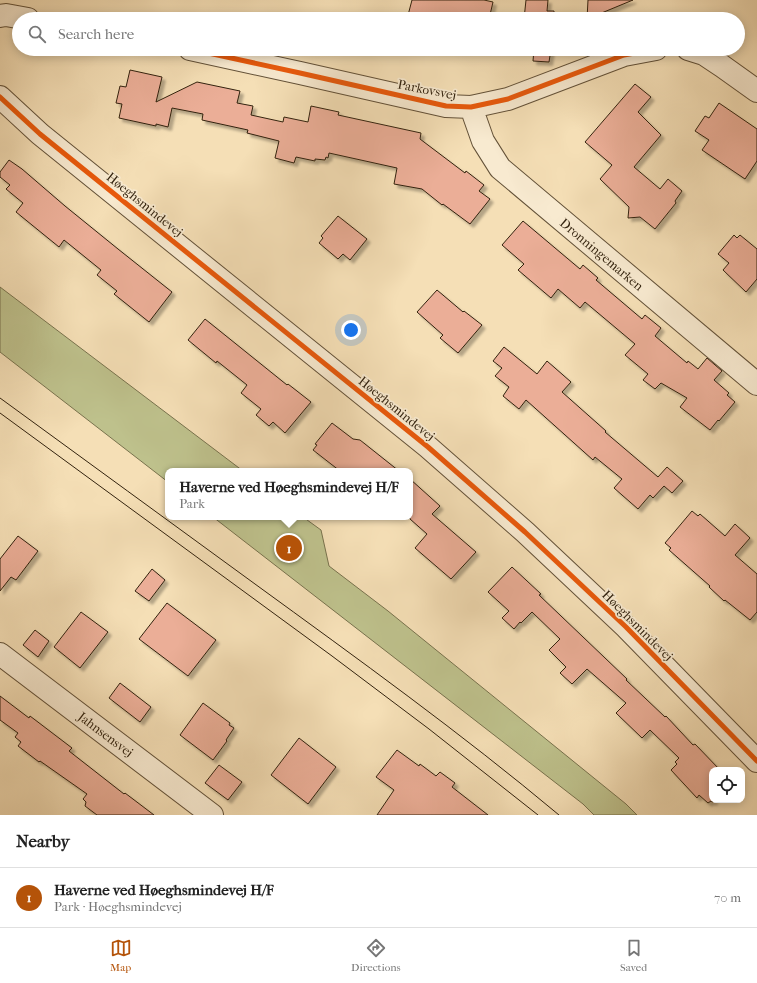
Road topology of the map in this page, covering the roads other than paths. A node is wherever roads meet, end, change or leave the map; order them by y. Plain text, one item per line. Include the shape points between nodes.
1 (0, 16) edge
2 (12, 16) edge
3 (222, 56) edge
4 (621, 56) edge
5 (707, 56) edge
6 (757, 91) edge
7 (0, 97) edge
8 (471, 107) junction
9 (757, 384) edge
10 (0, 654) edge
11 (757, 761) edge
12 (212, 815) edge

1 - 2 street
3 - 8 street, Parkovsvej via 446,106
4 - 8 street, Parkovsvej via 508,99
5 - 6 street
7 - 11 street, Høeghsmindevej via 40,134 428,447 525,532 626,627
8 - 9 street, Dronningemarken via 483,141 500,168
10 - 12 street, Jahnsensvej

